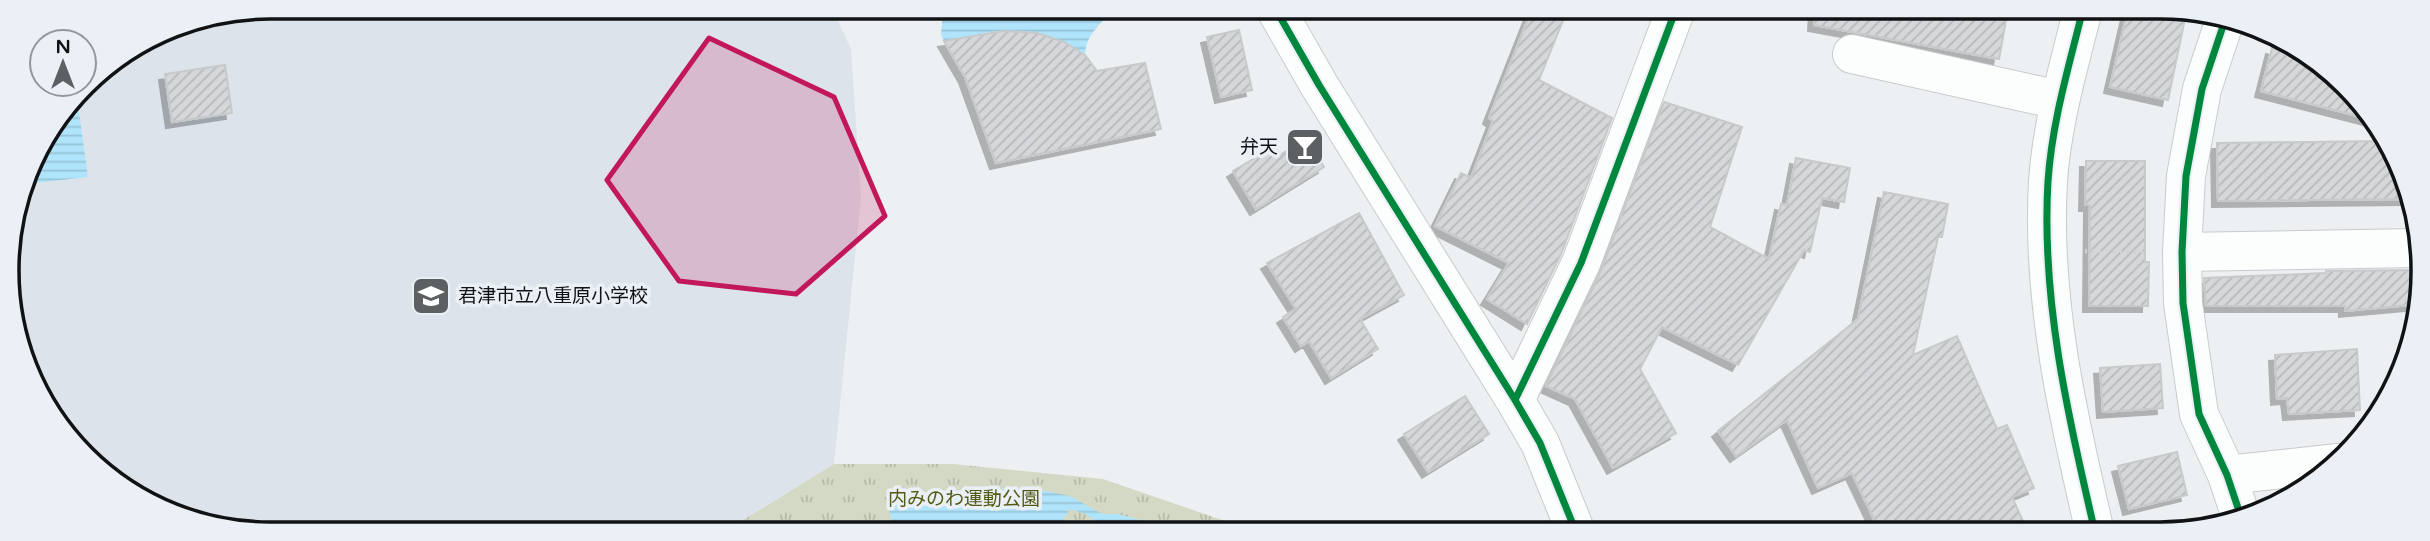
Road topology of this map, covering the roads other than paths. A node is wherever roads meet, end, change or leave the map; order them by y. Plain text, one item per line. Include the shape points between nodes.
1 (1281, 19) edge
2 (1672, 19) edge
3 (2080, 19) edge
4 (2225, 28) edge
5 (1852, 54) dead end
6 (2059, 100) junction
7 (2410, 248) edge
8 (2182, 252) junction
9 (1515, 400) junction
10 (2318, 465) edge
11 (2227, 475) junction
12 (2238, 509) edge
13 (1572, 522) edge
14 (2093, 522) edge

1 - 9 street
2 - 9 street via 1581,263
3 - 6 street
4 - 8 street via 2202,89 2186,176
5 - 6 street
6 - 14 street via 2048,180 2049,274 2068,418
7 - 8 street
8 - 11 street via 2183,303 2199,414
9 - 13 street via 1540,443
10 - 11 street
11 - 12 street

